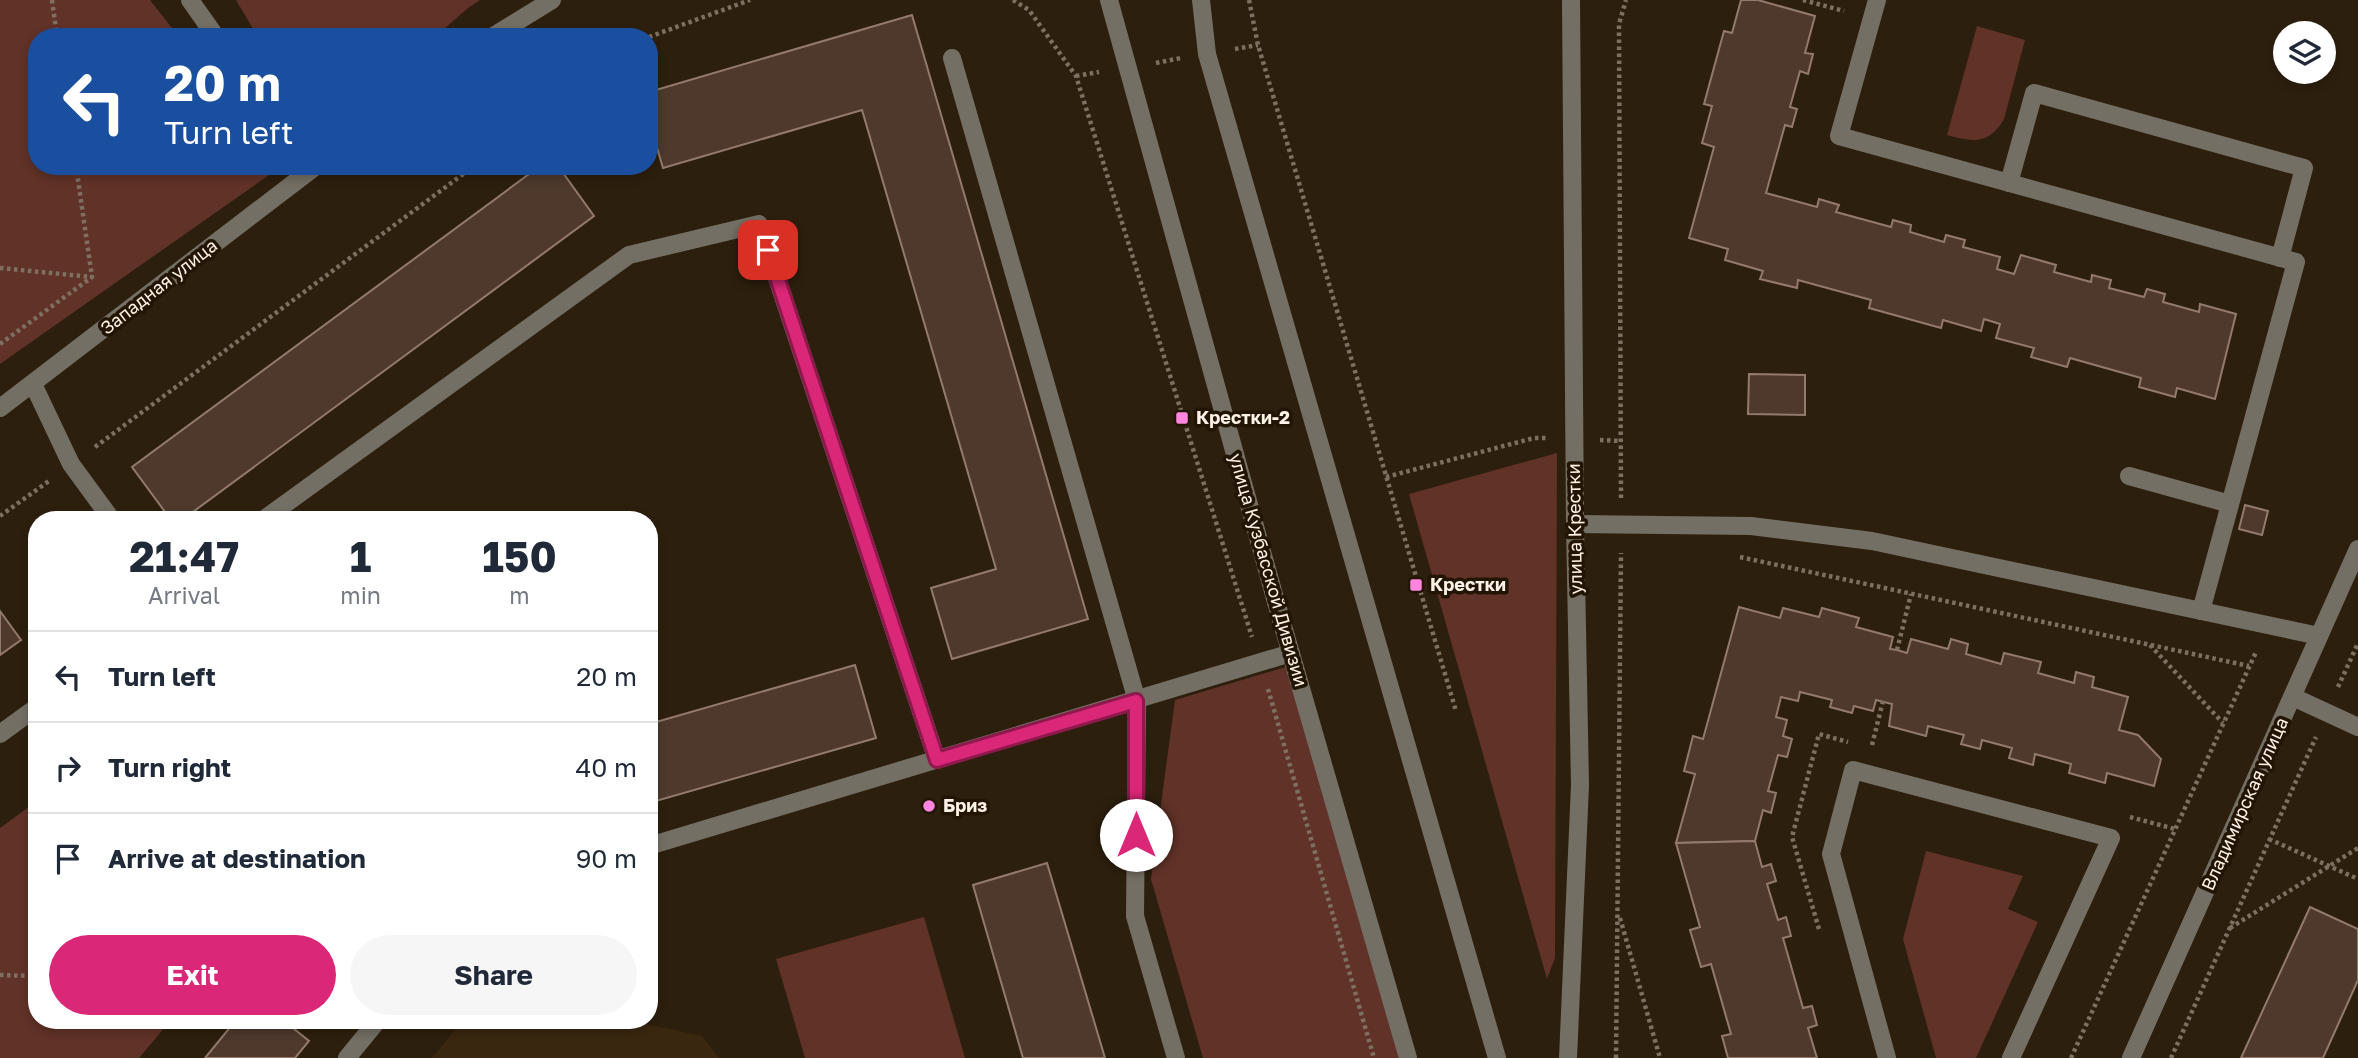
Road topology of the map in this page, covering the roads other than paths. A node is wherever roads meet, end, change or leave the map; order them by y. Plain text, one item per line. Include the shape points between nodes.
1 (190, 0) edge
2 (552, 0) edge
3 (1109, 0) edge
4 (1201, 0) edge
5 (1877, 0) edge
6 (1573, 6) edge
7 (210, 28) edge
8 (507, 28) edge
9 (952, 58) dead end
10 (302, 175) edge
11 (2009, 183) junction
12 (2280, 258) junction
13 (33, 384) junction
14 (0, 408) edge
15 (2129, 476) dead end
16 (2230, 504) junction
17 (105, 511) edge
18 (276, 511) edge
19 (1575, 524) junction
20 (2358, 550) edge
21 (2201, 611) junction
22 (2319, 636) junction
23 (1291, 653) junction
24 (2292, 697) junction
25 (1136, 701) junction
26 (28, 714) edge
27 (2358, 727) edge
28 (0, 734) edge
29 (937, 760) junction
30 (658, 843) edge
31 (371, 1029) edge
32 (348, 1058) edge
33 (1176, 1058) edge
34 (1408, 1058) edge
35 (1497, 1058) edge
36 (1568, 1058) edge
37 (1887, 1058) edge
38 (2011, 1058) edge
39 (2131, 1058) edge

1 - 7 street
2 - 8 street
3 - 23 street, улица Кузбасской Дивизии
4 - 35 street via 1206,54
5 - 11 street via 1839,136
6 - 19 street, улица Крестки
9 - 25 street
10 - 13 street, Западная улица
11 - 12 street
11 - 12 street via 2034,93 2304,167
12 - 16 street via 2296,262
13 - 14 street, Западная улица
13 - 17 street via 71,464
15 - 16 street
16 - 21 street
18 - 29 street via 629,255 759,225
19 - 21 street via 1751,526 1872,541
19 - 36 street, улица Крестки via 1580,785
20 - 22 street, Владимирская улица
21 - 22 street
22 - 24 street, Владимирская улица
23 - 25 street
23 - 34 street, улица Кузбасской Дивизии
24 - 27 street
24 - 39 street, Владимирская улица
25 - 29 street
25 - 33 street via 1135,916
26 - 28 street
29 - 30 street
31 - 32 street
37 - 38 street via 1831,854 1853,770 2111,838

